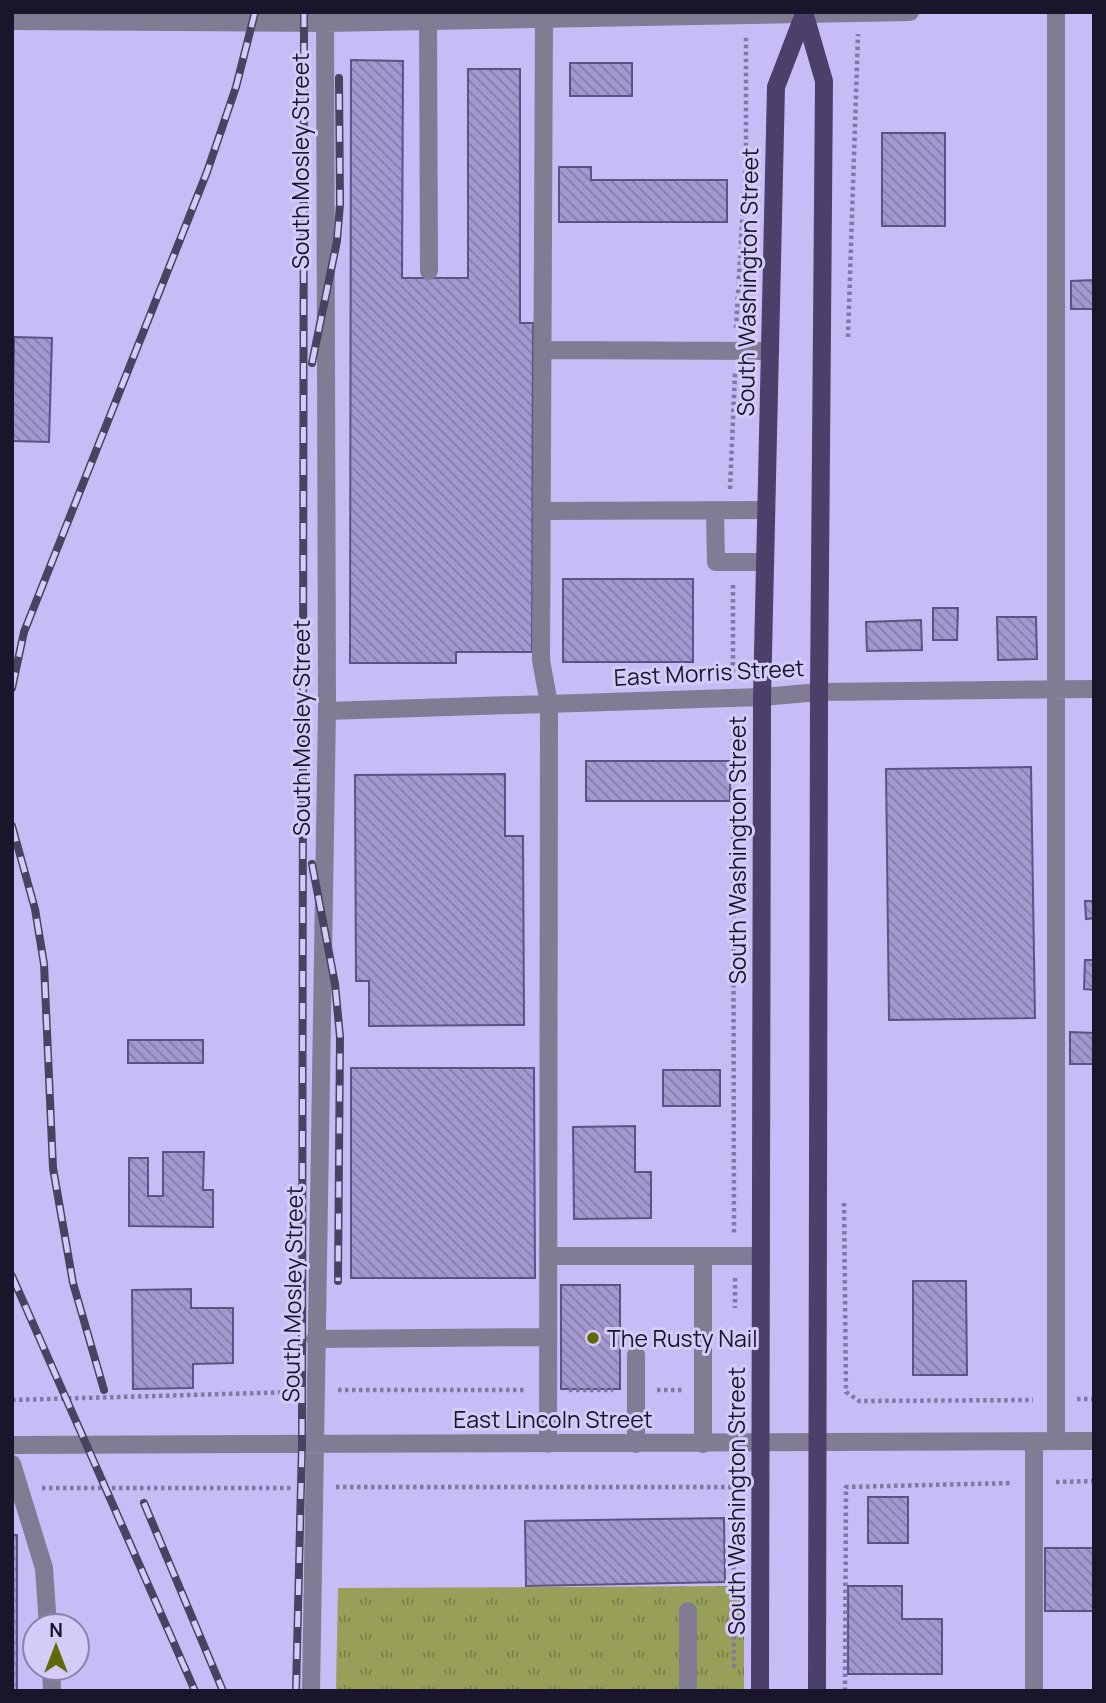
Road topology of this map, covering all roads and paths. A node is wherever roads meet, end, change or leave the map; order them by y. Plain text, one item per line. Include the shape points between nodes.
1 (910, 12) edge
2 (1056, 12) edge
3 (804, 13) edge
4 (746, 16) junction
5 (325, 18) edge
6 (544, 19) junction
7 (12, 21) edge
8 (428, 21) junction
9 (429, 271) dead end
10 (542, 350) junction
11 (736, 350) junction
12 (770, 351) junction
13 (766, 510) junction
14 (541, 511) junction
15 (722, 511) junction
16 (732, 562) junction
17 (765, 562) junction
18 (1057, 689) junction
19 (1094, 689) edge
20 (819, 692) junction
21 (762, 697) junction
22 (733, 698) junction
23 (549, 704) junction
24 (327, 711) junction
25 (548, 1256) junction
26 (704, 1256) junction
27 (734, 1256) junction
28 (761, 1256) junction
29 (735, 1310) dead end
30 (548, 1337) junction
31 (316, 1339) junction
32 (636, 1355) dead end
33 (548, 1390) junction
34 (636, 1390) junction
35 (704, 1390) junction
36 (315, 1391) junction
37 (846, 1392) dead end
38 (1056, 1399) junction
39 (1094, 1399) edge
40 (12, 1400) edge
41 (1034, 1441) junction
42 (1056, 1441) junction
43 (1094, 1441) edge
44 (817, 1443) junction
45 (314, 1444) junction
46 (548, 1444) junction
47 (636, 1444) junction
48 (704, 1444) junction
49 (760, 1444) junction
50 (12, 1445) edge
51 (12, 1464) edge
52 (1094, 1481) edge
53 (1034, 1482) junction
54 (20, 1488) junction
55 (313, 1488) junction
56 (688, 1611) dead end
57 (47, 1612) edge
58 (734, 1677) dead end
59 (310, 1691) edge
60 (688, 1691) edge
61 (761, 1691) edge
62 (817, 1691) edge
63 (845, 1691) edge
64 (1034, 1691) edge

1 - 3 street
2 - 18 street
3 - 4 street
3 - 12 main road, South Washington Street via 776,86
3 - 20 main road via 824,81
4 - 6 street
4 - 11 path via 746,155
5 - 7 street
5 - 8 street
5 - 24 street, South Mosley Street
6 - 8 street
6 - 10 street
8 - 9 street
10 - 11 street
10 - 14 street
11 - 12 street
11 - 15 path
12 - 13 main road, South Washington Street
13 - 15 street
13 - 17 main road, South Washington Street
14 - 15 street
14 - 23 street via 541,660
15 - 16 street via 716,562
16 - 17 street
16 - 22 path
17 - 21 main road, South Washington Street
18 - 19 street, East Morris Street
18 - 20 street, East Morris Street
18 - 38 street
20 - 21 street, East Morris Street
20 - 44 main road
21 - 22 street, East Morris Street
21 - 28 main road, South Washington Street
22 - 23 street, East Morris Street
22 - 27 path
23 - 24 street, East Morris Street
23 - 25 street
24 - 31 street, South Mosley Street
25 - 26 street
25 - 30 street
26 - 27 street
26 - 35 street
27 - 28 street
27 - 29 path
28 - 49 main road, South Washington Street
30 - 31 street
30 - 33 street
31 - 36 street, South Mosley Street
32 - 34 street
33 - 34 path
33 - 36 path
33 - 46 street
34 - 35 path
34 - 47 street
35 - 48 street
36 - 40 path
36 - 45 street, South Mosley Street
37 - 38 path via 859,1401
38 - 39 path
38 - 42 street
41 - 42 street, East Lincoln Street
41 - 44 street, East Lincoln Street
41 - 53 street
42 - 43 street, East Lincoln Street
44 - 49 street, East Lincoln Street
44 - 62 main road
45 - 46 street, East Lincoln Street
45 - 50 street, East Lincoln Street
45 - 55 street, South Mosley Street
46 - 47 street, East Lincoln Street
47 - 48 street, East Lincoln Street
48 - 49 street, East Lincoln Street
49 - 61 main road, South Washington Street
51 - 54 street
52 - 53 path
53 - 63 path via 846,1487
53 - 64 street
54 - 55 path
54 - 57 street via 44,1568
55 - 58 path via 733,1487
55 - 59 street, South Mosley Street
56 - 60 street

